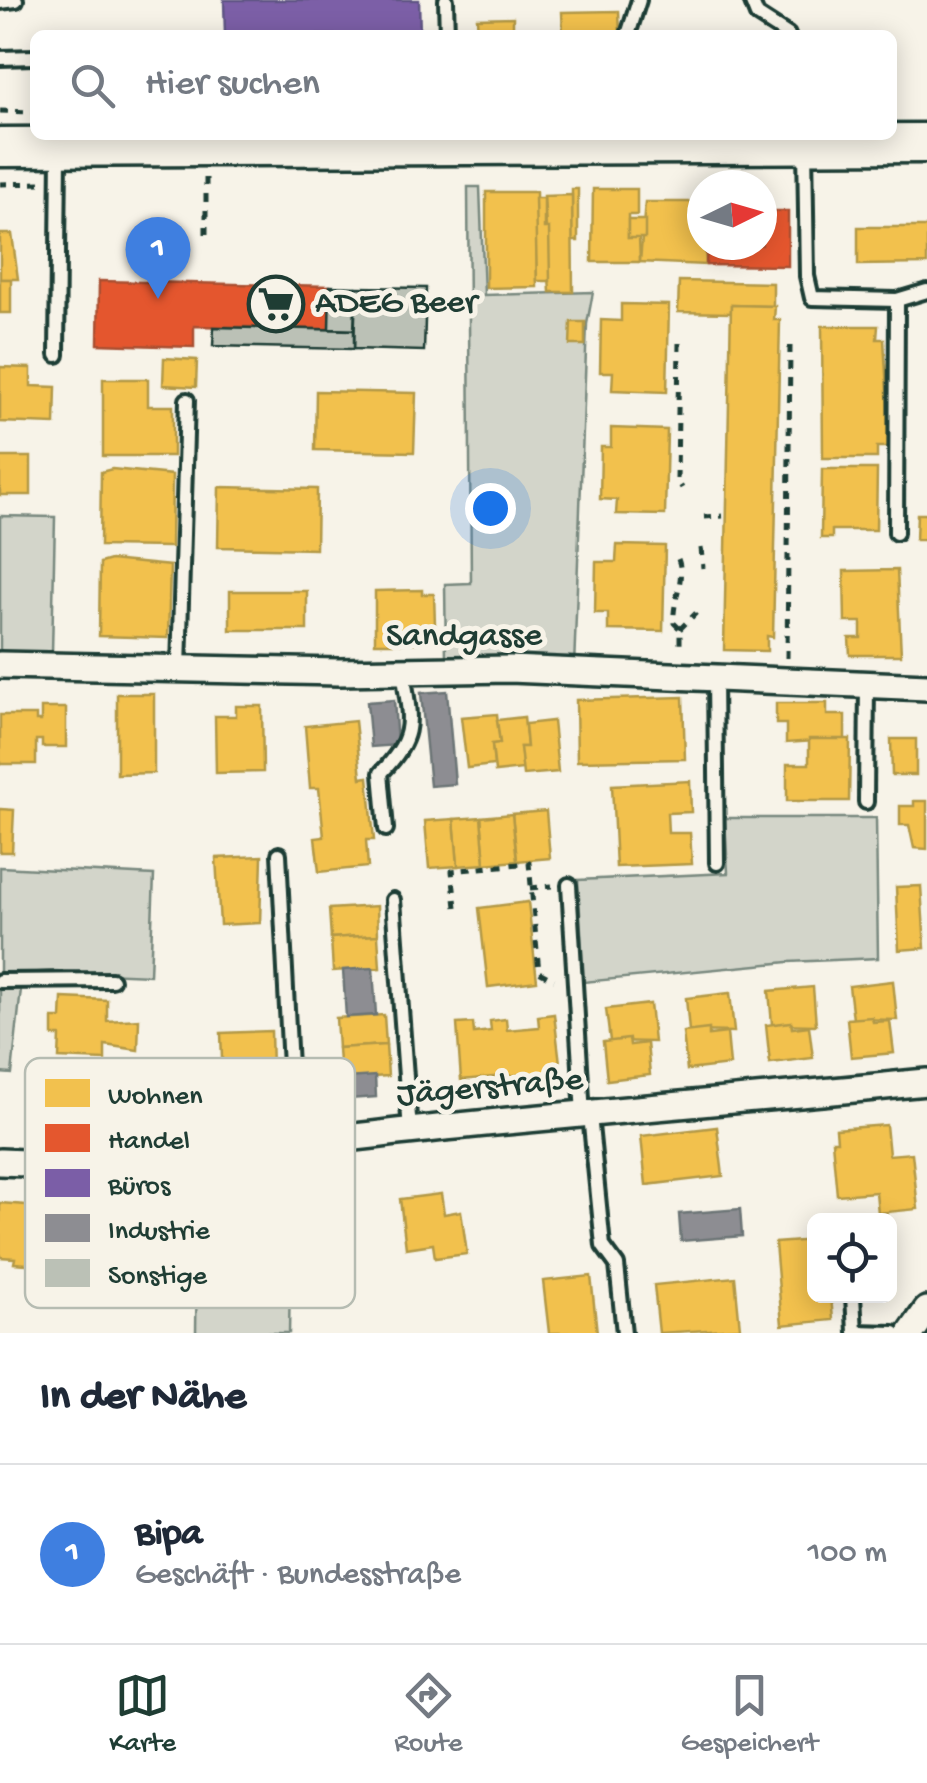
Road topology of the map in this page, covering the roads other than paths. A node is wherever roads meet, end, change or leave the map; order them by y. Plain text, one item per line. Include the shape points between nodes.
1 (16, 0) edge
2 (446, 0) edge
3 (638, 0) edge
4 (751, 0) edge
5 (0, 2) edge
6 (447, 30) edge
7 (629, 30) edge
8 (780, 30) edge
9 (30, 57) edge
10 (0, 58) edge
11 (611, 140) edge
12 (805, 140) edge
13 (836, 140) edge
14 (450, 142) edge
15 (927, 143) edge
16 (0, 147) edge
17 (58, 147) junction
18 (927, 292) edge
19 (897, 300) junction
20 (57, 355) dead end
21 (186, 400) dead end
22 (896, 533) dead end
23 (0, 666) edge
24 (180, 668) junction
25 (403, 671) junction
26 (715, 678) junction
27 (867, 681) junction
28 (927, 686) edge
29 (866, 802) dead end
30 (386, 829) dead end
31 (279, 854) dead end
32 (717, 863) dead end
33 (569, 885) dead end
34 (393, 900) dead end
35 (112, 980) dead end
36 (0, 981) edge
37 (290, 1058) edge
38 (927, 1082) edge
39 (586, 1115) junction
40 (410, 1131) junction
41 (355, 1137) edge
42 (0, 1162) edge
43 (25, 1163) edge
44 (853, 1303) edge
45 (927, 1310) edge
46 (624, 1333) edge
47 (894, 1333) edge
48 (911, 1333) edge

1 - 5 lane
2 - 6 lane
3 - 7 lane
4 - 8 lane via 758,15
9 - 10 lane
11 - 14 main road
12 - 19 lane via 812,298
13 - 15 main road
14 - 17 main road
16 - 17 main road
17 - 20 lane
18 - 19 lane
19 - 22 lane
21 - 24 lane
23 - 24 street, Sandgasse
24 - 25 street, Sandgasse
25 - 26 street, Sandgasse
25 - 30 lane via 411,726 404,749 381,773
26 - 27 street, Sandgasse
26 - 32 lane
27 - 28 street, Sandgasse
27 - 29 lane
31 - 37 lane
33 - 39 lane
34 - 40 lane
35 - 36 lane
38 - 39 street, Jägerstraße
39 - 40 street, Jägerstraße
39 - 46 lane via 603,1246 617,1266
40 - 41 street, Jägerstraße
42 - 43 street, Jägerstraße
44 - 47 lane via 855,1332
45 - 48 street

